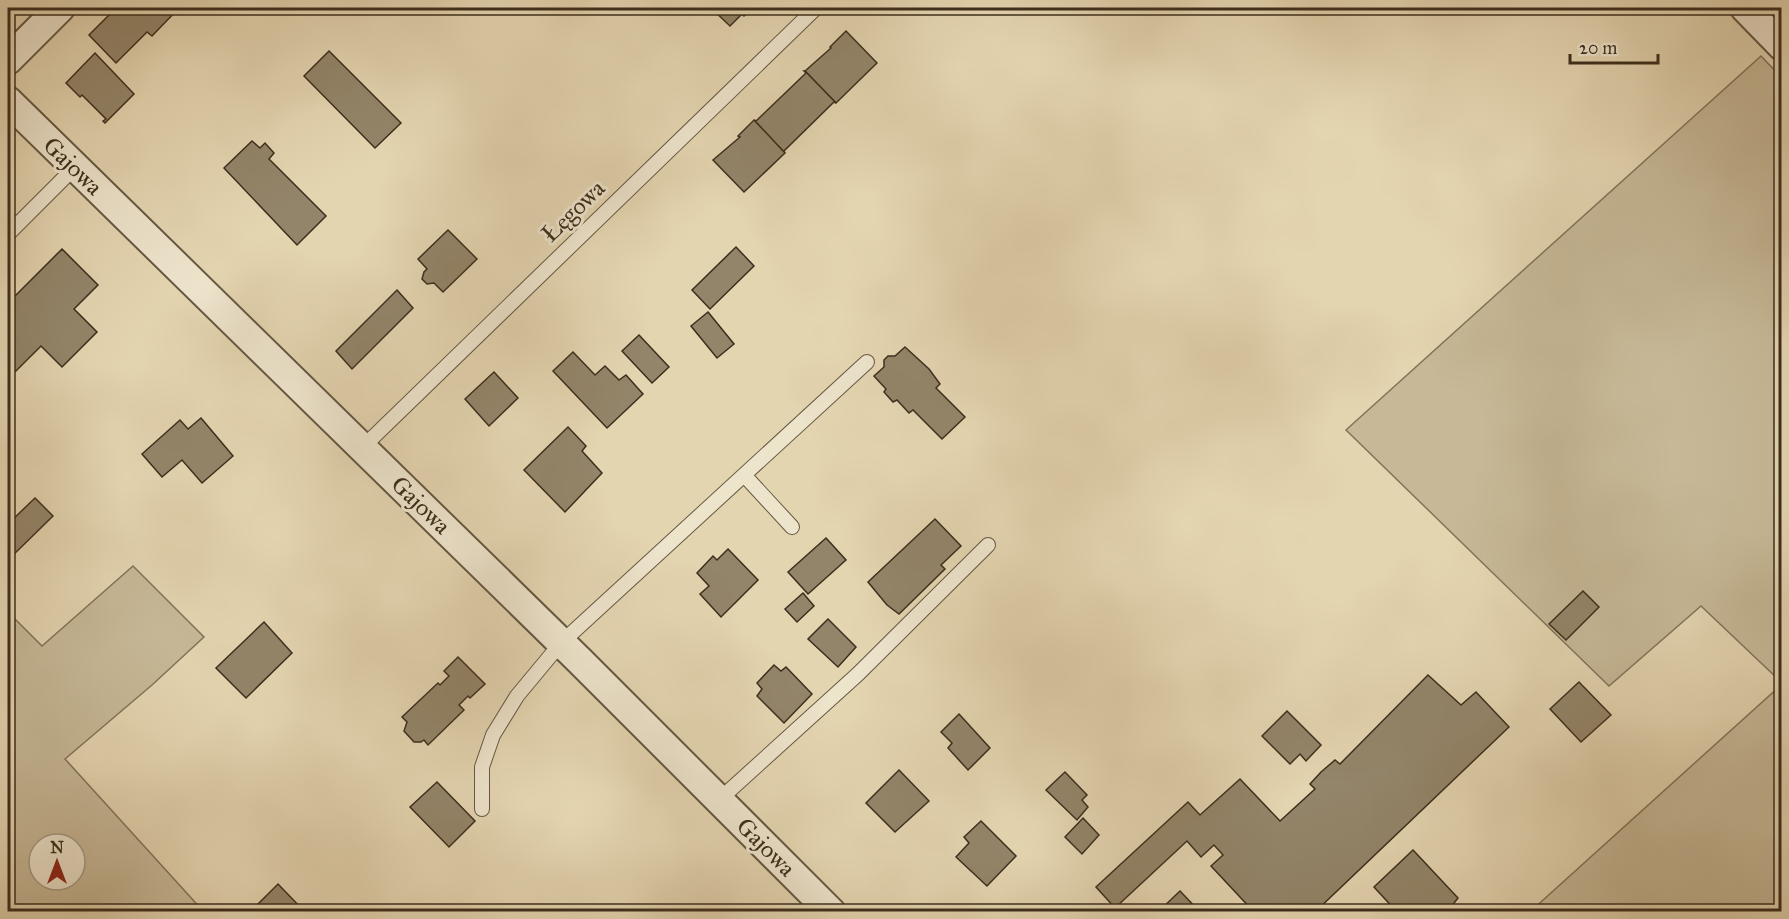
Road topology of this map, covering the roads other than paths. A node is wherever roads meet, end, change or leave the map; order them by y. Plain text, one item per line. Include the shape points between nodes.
1 (60, 8) edge
2 (816, 8) edge
3 (1745, 8) edge
4 (1782, 46) edge
5 (8, 60) edge
6 (8, 101) edge
7 (75, 168) junction
8 (8, 234) edge
9 (867, 362) dead end
10 (362, 448) junction
11 (745, 476) junction
12 (792, 527) dead end
13 (988, 545) dead end
14 (561, 643) junction
15 (719, 800) junction
16 (482, 809) dead end
17 (831, 912) edge

1 - 5 street
2 - 10 lane, Łęgowa
3 - 4 street
6 - 7 street, Gajowa
7 - 8 lane
7 - 10 street, Gajowa
9 - 11 lane
10 - 14 street, Gajowa
11 - 12 lane
11 - 14 lane
13 - 15 lane via 858,674
14 - 15 street, Gajowa
14 - 16 lane via 517,696 493,735 482,767
15 - 17 street, Gajowa

